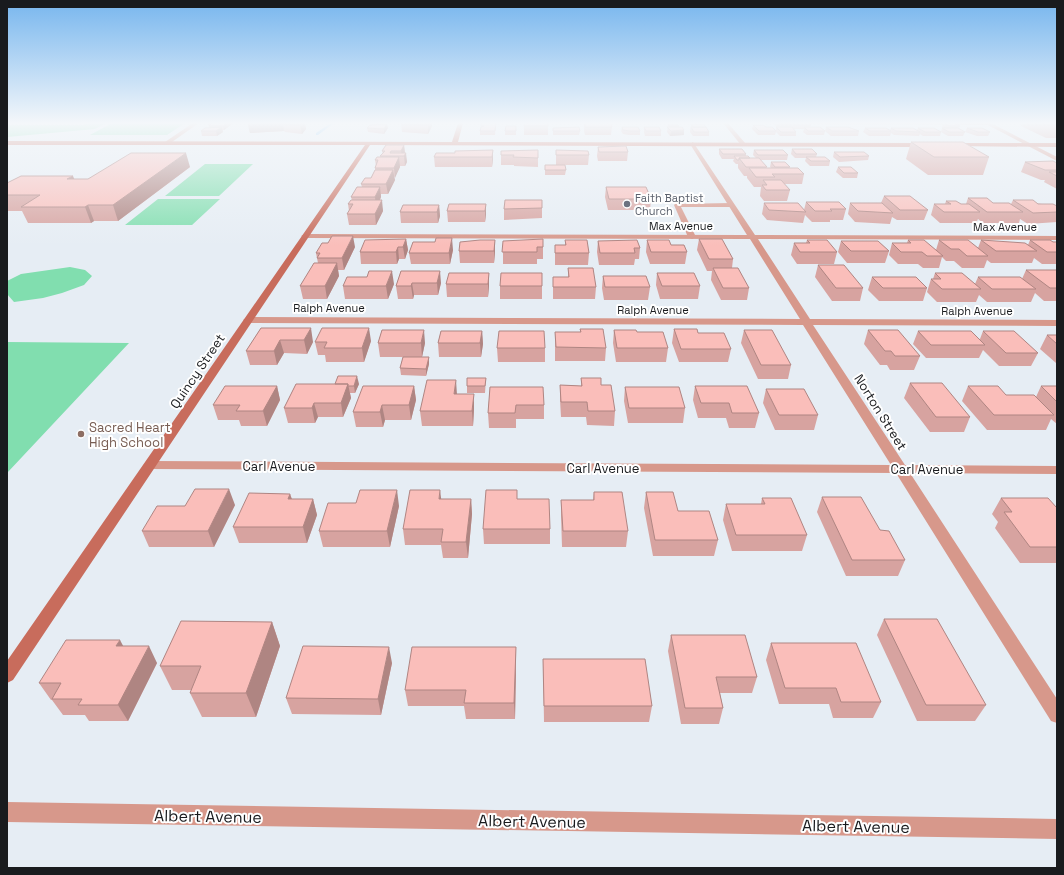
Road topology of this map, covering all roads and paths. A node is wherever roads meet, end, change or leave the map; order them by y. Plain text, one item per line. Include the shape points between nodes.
1 (355, 164) edge
2 (705, 164) edge
3 (731, 205) junction
4 (305, 236) junction
5 (692, 237) junction
6 (751, 237) junction
7 (1057, 238) edge
8 (248, 320) junction
9 (808, 322) junction
10 (1057, 323) edge
11 (150, 465) junction
12 (900, 469) junction
13 (1057, 470) edge
14 (7, 675) edge
15 (1057, 715) edge
16 (7, 812) edge
17 (1057, 830) edge

1 - 4 main road, Quincy Street
2 - 3 street, Norton Street
3 - 5 street via 677,205
3 - 6 street, Norton Street
4 - 5 street, Max Avenue
4 - 8 main road, Quincy Street
5 - 6 street, Max Avenue
6 - 7 street, Max Avenue
6 - 9 street, Norton Street
8 - 9 street, Ralph Avenue
8 - 11 main road, Quincy Street
9 - 10 street, Ralph Avenue
9 - 12 street, Norton Street
11 - 12 street, Carl Avenue
11 - 14 main road, Quincy Street
12 - 13 street, Carl Avenue
12 - 15 street, Norton Street
16 - 17 street, Albert Avenue

